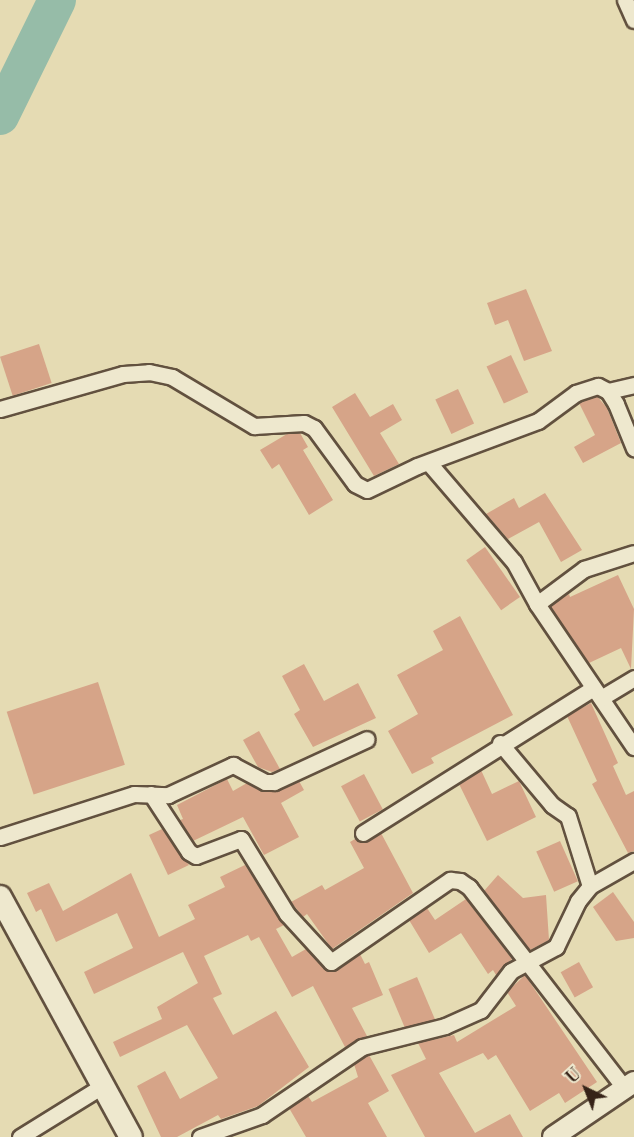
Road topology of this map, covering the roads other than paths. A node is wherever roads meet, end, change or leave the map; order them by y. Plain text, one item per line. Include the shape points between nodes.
1 (625, 0) edge
2 (634, 20) edge
3 (634, 385) edge
4 (608, 391) junction
5 (0, 409) edge
6 (634, 448) edge
7 (429, 463) junction
8 (634, 553) edge
9 (537, 604) junction
10 (634, 678) edge
11 (597, 693) junction
12 (367, 739) dead end
13 (500, 743) junction
14 (634, 747) edge
15 (151, 794) junction
16 (363, 833) dead end
17 (0, 837) edge
18 (634, 861) edge
19 (590, 886) junction
20 (0, 897) edge
21 (526, 964) junction
22 (104, 1085) junction
23 (629, 1085) edge
24 (20, 1137) edge
25 (130, 1137) edge
26 (200, 1137) edge
27 (553, 1137) edge

1 - 2 street
3 - 4 street
4 - 6 street
4 - 7 street via 588,387 538,421
5 - 7 street via 95,381 149,372 172,377 254,426 304,423 325,441 355,484 368,490
7 - 9 street via 514,562
8 - 9 street via 584,569
9 - 11 street
10 - 11 street
11 - 13 street
11 - 14 street
12 - 15 street via 274,782 265,782 233,765 168,795
13 - 16 street
13 - 19 street via 552,805 568,816
15 - 17 street via 134,794
15 - 21 street via 189,852 196,856 241,839 287,914 331,962 450,880 469,887
18 - 19 street
19 - 21 street via 578,901 556,947
20 - 22 main road
21 - 23 street
21 - 26 street via 511,971 482,1010 451,1024 362,1047 262,1115
22 - 24 street
22 - 25 main road
23 - 27 street

